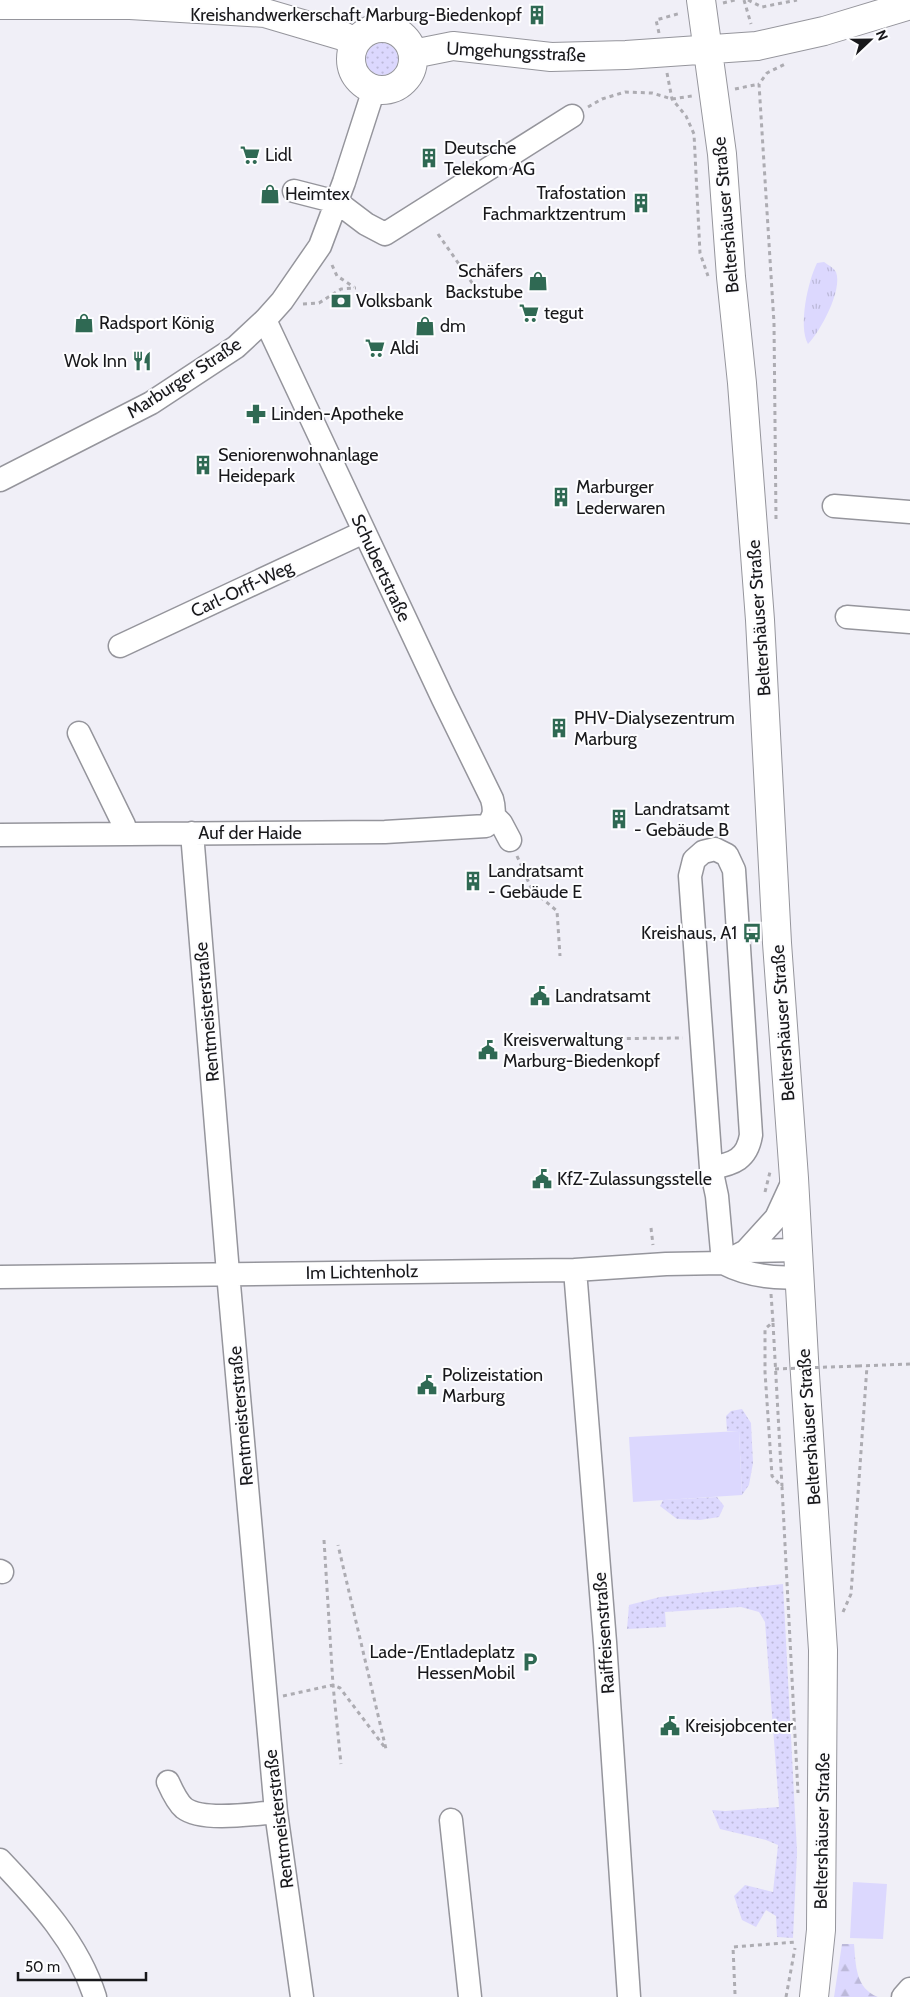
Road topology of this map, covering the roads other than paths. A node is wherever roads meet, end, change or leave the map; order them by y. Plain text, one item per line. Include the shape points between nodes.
1 (701, 0) edge
2 (0, 5) edge
3 (910, 5) edge
4 (355, 44) junction
5 (709, 50) junction
6 (413, 54) junction
7 (374, 89) junction
8 (572, 116) road end
9 (294, 191) dead end
10 (337, 202) junction
11 (265, 320) junction
12 (0, 480) edge
13 (834, 506) dead end
14 (910, 512) edge
15 (364, 532) junction
16 (847, 618) dead end
17 (910, 622) edge
18 (120, 646) dead end
19 (79, 733) dead end
20 (494, 816) junction
21 (192, 833) junction
22 (124, 834) junction
23 (0, 835) edge
24 (510, 840) road end
25 (711, 1168) junction
26 (783, 1173) junction
27 (798, 1250) junction
28 (746, 1251) junction
29 (723, 1263) junction
30 (575, 1270) junction
31 (228, 1273) junction
32 (800, 1277) junction
33 (0, 1278) edge
34 (168, 1782) dead end
35 (276, 1812) junction
36 (451, 1820) dead end
37 (0, 1860) edge
38 (910, 1989) edge
39 (95, 1997) edge
40 (302, 1997) edge
41 (470, 1997) edge
42 (629, 1997) edge
43 (814, 1997) edge
44 (903, 1997) edge

1 - 5 main road, Beltershäuser Straße
2 - 4 main road via 130,5 265,13 343,36
3 - 5 main road, Umgehungsstraße via 767,44
4 - 6 main road via 373,29 388,28 405,38
4 - 7 main road via 353,70 362,82
5 - 6 main road, Umgehungsstraße via 551,57 453,46
5 - 26 main road, Beltershäuser Straße via 722,154 760,620 777,933
6 - 7 main road via 412,69 400,84 386,90
7 - 10 street, Marburger Straße
8 - 10 street via 385,234
9 - 10 street
10 - 11 street, Marburger Straße via 320,246
11 - 12 street, Marburger Straße via 236,347 151,403
11 - 15 street, Schubertstraße
13 - 14 street
15 - 18 street, Carl-Orff-Weg
15 - 20 street, Schubertstraße via 492,799
16 - 17 street
19 - 22 street via 124,825
20 - 21 street, Auf der Haide via 486,826 385,832
20 - 24 street
21 - 22 street, Auf der Haide
21 - 31 street, Rentmeisterstraße
22 - 23 street, Auf der Haide
25 - 25 street via 744,1156 750,1135 734,870 727,855 715,849 703,852 694,860 690,876
25 - 29 street
26 - 27 main road, Beltershäuser Straße
26 - 28 street, Im Lichtenholz via 776,1218
27 - 28 street, Im Lichtenholz
27 - 32 main road, Beltershäuser Straße
28 - 29 street, Im Lichtenholz
29 - 30 street, Im Lichtenholz
29 - 32 street, Im Lichtenholz via 738,1271 770,1278
30 - 31 street, Im Lichtenholz
30 - 42 street, Raiffeisenstraße
31 - 33 street, Im Lichtenholz
31 - 35 street, Rentmeisterstraße
32 - 43 main road, Beltershäuser Straße via 823,1650 821,1930
34 - 35 street via 183,1808 193,1813 223,1816
35 - 40 street, Rentmeisterstraße
36 - 41 street
37 - 39 street via 72,1946
38 - 44 street

